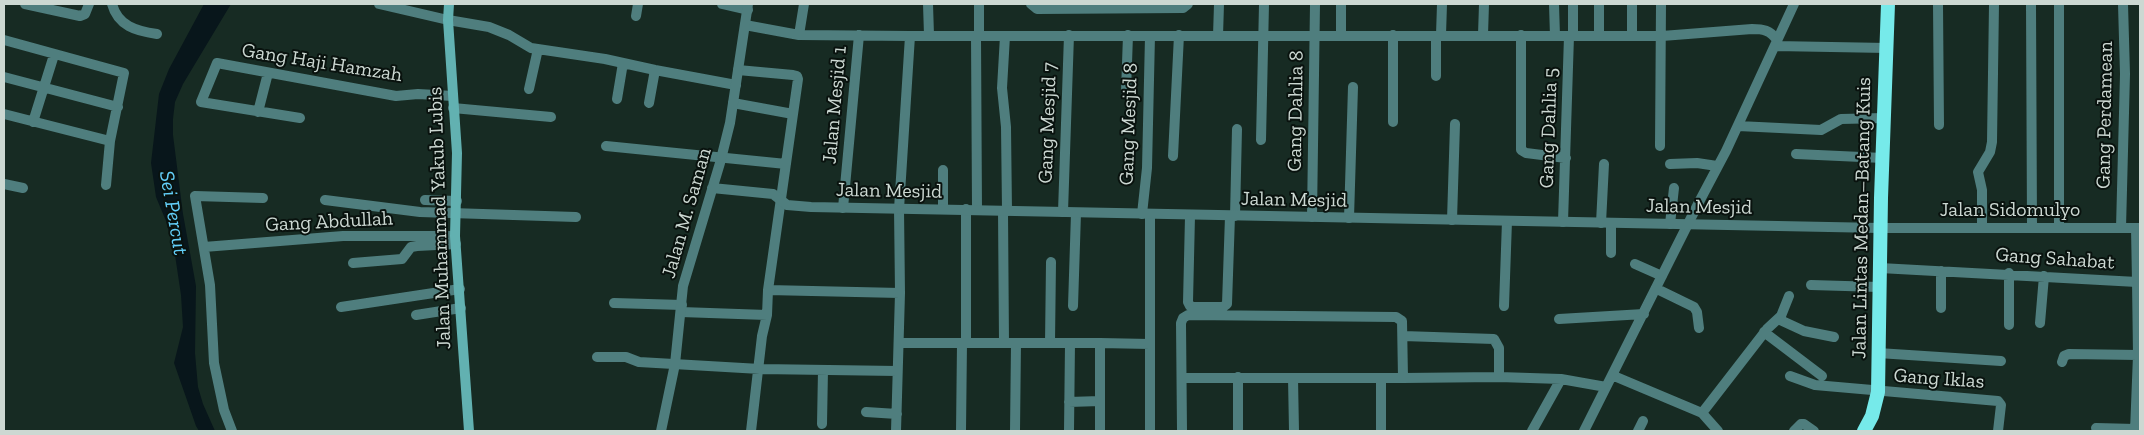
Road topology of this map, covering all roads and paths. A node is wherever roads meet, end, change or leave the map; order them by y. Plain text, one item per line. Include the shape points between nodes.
1 (25, 4) edge
2 (89, 4) edge
3 (112, 4) edge
4 (379, 4) edge
5 (449, 4) edge
6 (638, 4) edge
7 (722, 4) edge
8 (804, 4) edge
9 (928, 4) edge
10 (979, 4) edge
11 (1031, 4) edge
12 (1188, 4) edge
13 (1219, 4) edge
14 (1264, 4) edge
15 (1315, 4) edge
16 (1341, 4) edge
17 (1442, 4) edge
18 (1484, 4) edge
19 (1554, 4) edge
20 (1573, 4) edge
21 (1600, 4) edge
22 (1632, 4) edge
23 (1661, 4) edge
24 (1794, 4) edge
25 (1888, 4) edge
26 (1938, 4) edge
27 (1994, 4) edge
28 (2031, 4) edge
29 (2059, 4) edge
30 (2124, 4) edge
31 (748, 7) edge
32 (636, 16) dead end
33 (448, 20) junction
34 (745, 25) junction
35 (157, 34) dead end
36 (1341, 34) junction
37 (799, 35) junction
38 (1128, 35) junction
39 (1179, 35) junction
40 (859, 36) junction
41 (910, 36) junction
42 (928, 36) junction
43 (977, 36) junction
44 (1005, 36) junction
45 (1069, 36) junction
46 (1150, 36) junction
47 (1218, 36) junction
48 (1263, 36) junction
49 (1315, 36) junction
50 (1393, 36) junction
51 (1439, 36) junction
52 (1483, 36) junction
53 (1521, 36) junction
54 (1555, 36) junction
55 (1571, 36) junction
56 (1599, 36) junction
57 (1632, 36) junction
58 (1662, 36) junction
59 (4, 40) edge
60 (1776, 43) junction
61 (1887, 48) junction
62 (538, 49) junction
63 (54, 55) junction
64 (623, 63) junction
65 (655, 70) junction
66 (738, 70) junction
67 (268, 73) junction
68 (1436, 76) dead end
69 (4, 77) edge
70 (736, 85) junction
71 (1353, 87) dead end
72 (43, 88) junction
73 (529, 89) dead end
74 (1126, 92) dead end
75 (453, 96) junction
76 (617, 99) dead end
77 (649, 103) dead end
78 (733, 103) junction
79 (118, 107) junction
80 (453, 108) junction
81 (258, 112) junction
82 (4, 114) edge
83 (793, 114) junction
84 (551, 117) dead end
85 (300, 118) dead end
86 (1884, 118) junction
87 (33, 122) junction
88 (1393, 122) dead end
89 (1455, 124) dead end
90 (1939, 124) dead end
91 (1738, 126) junction
92 (1237, 129) dead end
93 (1261, 140) dead end
94 (110, 141) junction
95 (606, 146) dead end
96 (1660, 146) dead end
97 (1796, 154) dead end
98 (1173, 156) dead end
99 (722, 157) junction
100 (1566, 158) junction
101 (1882, 158) junction
102 (786, 164) junction
103 (1604, 164) dead end
104 (1670, 164) dead end
105 (1718, 166) junction
106 (943, 170) dead end
107 (4, 184) edge
108 (106, 185) dead end
109 (23, 188) dead end
110 (712, 188) junction
111 (1674, 188) dead end
112 (262, 198) dead end
113 (325, 200) dead end
114 (425, 200) dead end
115 (781, 200) junction
116 (457, 201) junction
117 (843, 208) junction
118 (900, 209) junction
119 (943, 209) junction
120 (966, 210) junction
121 (978, 210) junction
122 (1005, 211) junction
123 (1063, 212) junction
124 (456, 213) junction
125 (1076, 213) junction
126 (1146, 214) junction
127 (1190, 216) junction
128 (1233, 216) junction
129 (576, 217) dead end
130 (1312, 217) junction
131 (1349, 218) junction
132 (1452, 220) junction
133 (1507, 221) junction
134 (1563, 222) junction
135 (1606, 223) junction
136 (1670, 224) junction
137 (1688, 224) junction
138 (1982, 227) junction
139 (2032, 227) junction
140 (2059, 227) junction
141 (1880, 228) junction
142 (2121, 228) junction
143 (2138, 228) edge
144 (456, 240) junction
145 (204, 247) junction
146 (1611, 253) dead end
147 (1050, 262) dead end
148 (353, 263) dead end
149 (1635, 264) dead end
150 (1880, 268) junction
151 (1941, 270) junction
152 (2009, 274) junction
153 (1662, 276) junction
154 (2044, 276) junction
155 (2136, 282) junction
156 (1811, 285) dead end
157 (1879, 287) junction
158 (1656, 289) junction
159 (460, 290) junction
160 (768, 290) junction
161 (900, 293) junction
162 (1789, 296) dead end
163 (614, 302) dead end
164 (1073, 306) dead end
165 (1504, 306) dead end
166 (341, 307) dead end
167 (461, 308) junction
168 (681, 308) junction
169 (1941, 308) dead end
170 (1644, 314) junction
171 (416, 315) dead end
172 (767, 315) junction
173 (1778, 318) junction
174 (1559, 319) dead end
175 (2040, 323) dead end
176 (2009, 325) dead end
177 (1698, 328) dead end
178 (1764, 332) junction
179 (1403, 336) junction
180 (1834, 337) dead end
181 (899, 343) junction
182 (964, 343) junction
183 (1004, 343) junction
184 (1016, 343) junction
185 (1050, 343) junction
186 (1070, 343) junction
187 (1100, 343) junction
188 (1150, 344) junction
189 (1878, 353) junction
190 (2138, 355) junction
191 (597, 357) dead end
192 (2001, 361) dead end
193 (2062, 362) dead end
194 (675, 364) junction
195 (760, 368) junction
196 (823, 370) junction
197 (898, 372) junction
198 (1614, 376) junction
199 (1790, 376) dead end
200 (1822, 376) dead end
201 (1238, 377) junction
202 (1499, 377) junction
203 (1182, 378) junction
204 (1293, 378) junction
205 (1381, 378) junction
206 (1403, 378) junction
207 (1561, 379) junction
208 (1606, 387) junction
209 (1878, 392) junction
210 (1100, 401) junction
211 (1070, 402) junction
212 (866, 412) dead end
213 (897, 414) junction
214 (1702, 414) junction
215 (1643, 421) dead end
216 (822, 424) dead end
217 (2096, 428) dead end
218 (2135, 430) edge
219 (232, 431) edge
220 (469, 431) edge
221 (661, 431) edge
222 (751, 431) edge
223 (896, 431) edge
224 (961, 431) edge
225 (1015, 431) edge
226 (1069, 431) edge
227 (1100, 431) edge
228 (1150, 431) edge
229 (1182, 431) edge
230 (1238, 431) edge
231 (1294, 431) edge
232 (1381, 431) edge
233 (1532, 431) edge
234 (1584, 431) edge
235 (1638, 431) edge
236 (1718, 431) edge
237 (1794, 431) edge
238 (1814, 431) edge
239 (1865, 431) edge
240 (1998, 431) edge

1 - 2 street via 80,16 86,14
3 - 35 street via 125,25
4 - 33 street
5 - 33 main road, Jalan Muhammad Yakub Lubis
6 - 32 street
7 - 31 street
8 - 37 street
9 - 42 street
10 - 43 street
11 - 12 street via 1037,9 1183,8
13 - 47 street
14 - 48 street
15 - 49 street, Gang Dahlia 8
16 - 36 street
17 - 51 street
18 - 52 street
19 - 54 street
20 - 55 street, Gang Dahlia 5
21 - 56 street
22 - 57 street
23 - 58 street
24 - 60 street
25 - 61 highway, Jalan Lintas Medan–Batang Kuis
26 - 90 street
27 - 138 street via 1992,142 1978,172 1982,190
28 - 139 street
29 - 140 street
30 - 142 street, Gang Perdamean
31 - 34 street, Jalan M. Saman
33 - 62 street via 489,27
33 - 75 main road, Jalan Muhammad Yakub Lubis
34 - 37 street
34 - 66 street, Jalan M. Saman
36 - 49 street
36 - 50 street
37 - 40 street
38 - 45 street
38 - 46 street
38 - 74 street
39 - 46 street
39 - 47 street
39 - 98 street
40 - 41 street
40 - 117 street, Jalan Mesjid 1
41 - 42 street
41 - 118 street
42 - 43 street
43 - 44 street
43 - 121 street
44 - 45 street
44 - 122 street via 1002,88 1006,127
45 - 123 street, Gang Mesjid 7
46 - 126 street, Gang Mesjid 8
47 - 48 street
48 - 49 street
48 - 93 street
49 - 130 street, Gang Dahlia 8
50 - 51 street
50 - 88 street
51 - 52 street
51 - 68 street
52 - 53 street
53 - 54 street
53 - 100 street via 1521,150
54 - 55 street
55 - 56 street
55 - 100 street, Gang Dahlia 5
56 - 57 street
57 - 58 street
58 - 60 street via 1752,29 1773,34
58 - 96 street
59 - 63 street
60 - 61 street
60 - 91 street
61 - 86 highway, Jalan Lintas Medan–Batang Kuis
62 - 64 street
62 - 73 street
63 - 72 street
63 - 79 street via 124,73
64 - 65 street
64 - 76 street
65 - 70 street
65 - 77 street
66 - 70 street, Jalan M. Saman
66 - 83 street via 797,76
67 - 75 street, Gang Haji Hamzah via 396,96
67 - 81 street
67 - 81 street, Gang Haji Hamzah via 217,64 202,102
69 - 72 street
70 - 78 street, Jalan M. Saman
71 - 131 street
72 - 79 street
72 - 87 street
75 - 80 main road, Jalan Muhammad Yakub Lubis
78 - 83 street
78 - 99 street, Jalan M. Saman
79 - 94 street
80 - 84 street
80 - 116 main road, Jalan Muhammad Yakub Lubis
81 - 85 street
82 - 87 street
83 - 102 street
86 - 91 street via 1842,119 1821,130
86 - 101 highway, Jalan Lintas Medan–Batang Kuis
87 - 94 street
89 - 132 street
91 - 105 street
92 - 128 street
94 - 108 street
95 - 99 street
97 - 101 street
99 - 102 street
99 - 110 street, Jalan M. Saman
100 - 134 street, Gang Dahlia 5
101 - 141 highway, Jalan Lintas Medan–Batang Kuis
102 - 115 street
103 - 135 street
104 - 105 street
105 - 137 street
106 - 119 street
107 - 109 street
110 - 115 street, Jalan Mesjid via 766,192
110 - 168 street, Jalan M. Saman via 688,264
111 - 136 street
112 - 145 street via 195,196
113 - 124 street via 420,212
114 - 116 street
115 - 117 street, Jalan Mesjid via 792,206
115 - 160 street
116 - 124 main road, Jalan Muhammad Yakub Lubis
117 - 118 street, Jalan Mesjid
118 - 119 street, Jalan Mesjid
118 - 161 street
119 - 120 street, Jalan Mesjid
120 - 121 street, Jalan Mesjid
120 - 182 street
121 - 122 street, Jalan Mesjid
122 - 123 street, Jalan Mesjid
122 - 183 street
123 - 125 street, Jalan Mesjid
124 - 129 street
124 - 144 main road, Jalan Muhammad Yakub Lubis
125 - 126 street, Jalan Mesjid
125 - 164 street
126 - 127 street, Jalan Mesjid
126 - 188 street, Gang Mesjid 8
127 - 128 street, Jalan Mesjid
127 - 128 street via 1188,302 1193,308 1223,307 1227,304
128 - 130 street, Jalan Mesjid
130 - 131 street, Jalan Mesjid
131 - 132 street, Jalan Mesjid
132 - 133 street, Jalan Mesjid
133 - 134 street, Jalan Mesjid
133 - 165 street
134 - 135 street, Jalan Mesjid
135 - 136 street, Jalan Mesjid
135 - 146 street
136 - 137 street, Jalan Mesjid
137 - 141 street, Jalan Mesjid
137 - 153 street
138 - 139 street, Jalan Sidomulyo
138 - 141 street, Jalan Sidomulyo
139 - 140 street, Jalan Sidomulyo
140 - 142 street, Jalan Sidomulyo
141 - 150 highway, Jalan Lintas Medan–Batang Kuis
142 - 143 street, Jalan Sidomulyo
143 - 155 street
144 - 145 street, Gang Abdullah via 343,236
144 - 148 street via 411,247 402,259
144 - 159 main road, Jalan Muhammad Yakub Lubis
145 - 219 street via 210,285 214,363
147 - 185 street
149 - 153 street
150 - 151 street, Gang Sahabat
150 - 157 highway, Jalan Lintas Medan–Batang Kuis
151 - 152 street, Gang Sahabat
151 - 169 street
152 - 154 street, Gang Sahabat
152 - 176 street
153 - 158 street
154 - 155 street, Gang Sahabat
154 - 175 street
155 - 190 street, Gang Sahabat
156 - 157 street
157 - 189 highway, Jalan Lintas Medan–Batang Kuis
158 - 170 street
158 - 177 street via 1694,307
159 - 166 street
159 - 167 main road, Jalan Muhammad Yakub Lubis
160 - 161 street
160 - 172 street
161 - 181 street
162 - 173 street
163 - 168 street
167 - 171 street
167 - 220 main road, Jalan Muhammad Yakub Lubis
168 - 172 street
168 - 194 street, Jalan M. Saman
170 - 174 street
170 - 198 street
172 - 195 street
173 - 178 street
173 - 180 street via 1804,331
178 - 200 street
178 - 214 street
179 - 202 street via 1494,340 1499,348
179 - 203 street via 1402,321 1396,316 1188,315 1181,323
179 - 206 street
181 - 182 street
181 - 197 street
182 - 183 street
182 - 224 street
183 - 184 street
184 - 185 street
184 - 225 street
185 - 186 street
186 - 187 street
186 - 211 street
187 - 188 street
187 - 210 street
188 - 228 street, Gang Mesjid 8
189 - 192 street
189 - 209 highway, Jalan Lintas Medan–Batang Kuis
190 - 193 street via 2069,354
190 - 218 street, Gang Sahabat
191 - 194 street via 626,357 637,362
194 - 195 street
194 - 221 street, Jalan M. Saman
195 - 196 street
195 - 222 street
196 - 197 street
196 - 216 street
197 - 213 street
198 - 208 street
198 - 214 street
199 - 209 street, Gang Iklas via 1815,385
201 - 203 street
201 - 204 street
201 - 230 street
202 - 206 street
202 - 207 street
203 - 229 street
204 - 205 street
204 - 231 street
205 - 206 street
205 - 232 street
207 - 208 street
207 - 233 street
208 - 234 street
209 - 239 highway, Jalan Lintas Medan–Batang Kuis
209 - 240 street, Gang Iklas via 1998,401 2001,405
210 - 211 street
210 - 227 street
211 - 226 street
212 - 213 street
213 - 223 street
214 - 236 street
215 - 235 street
217 - 218 street
237 - 238 street via 1801,424

